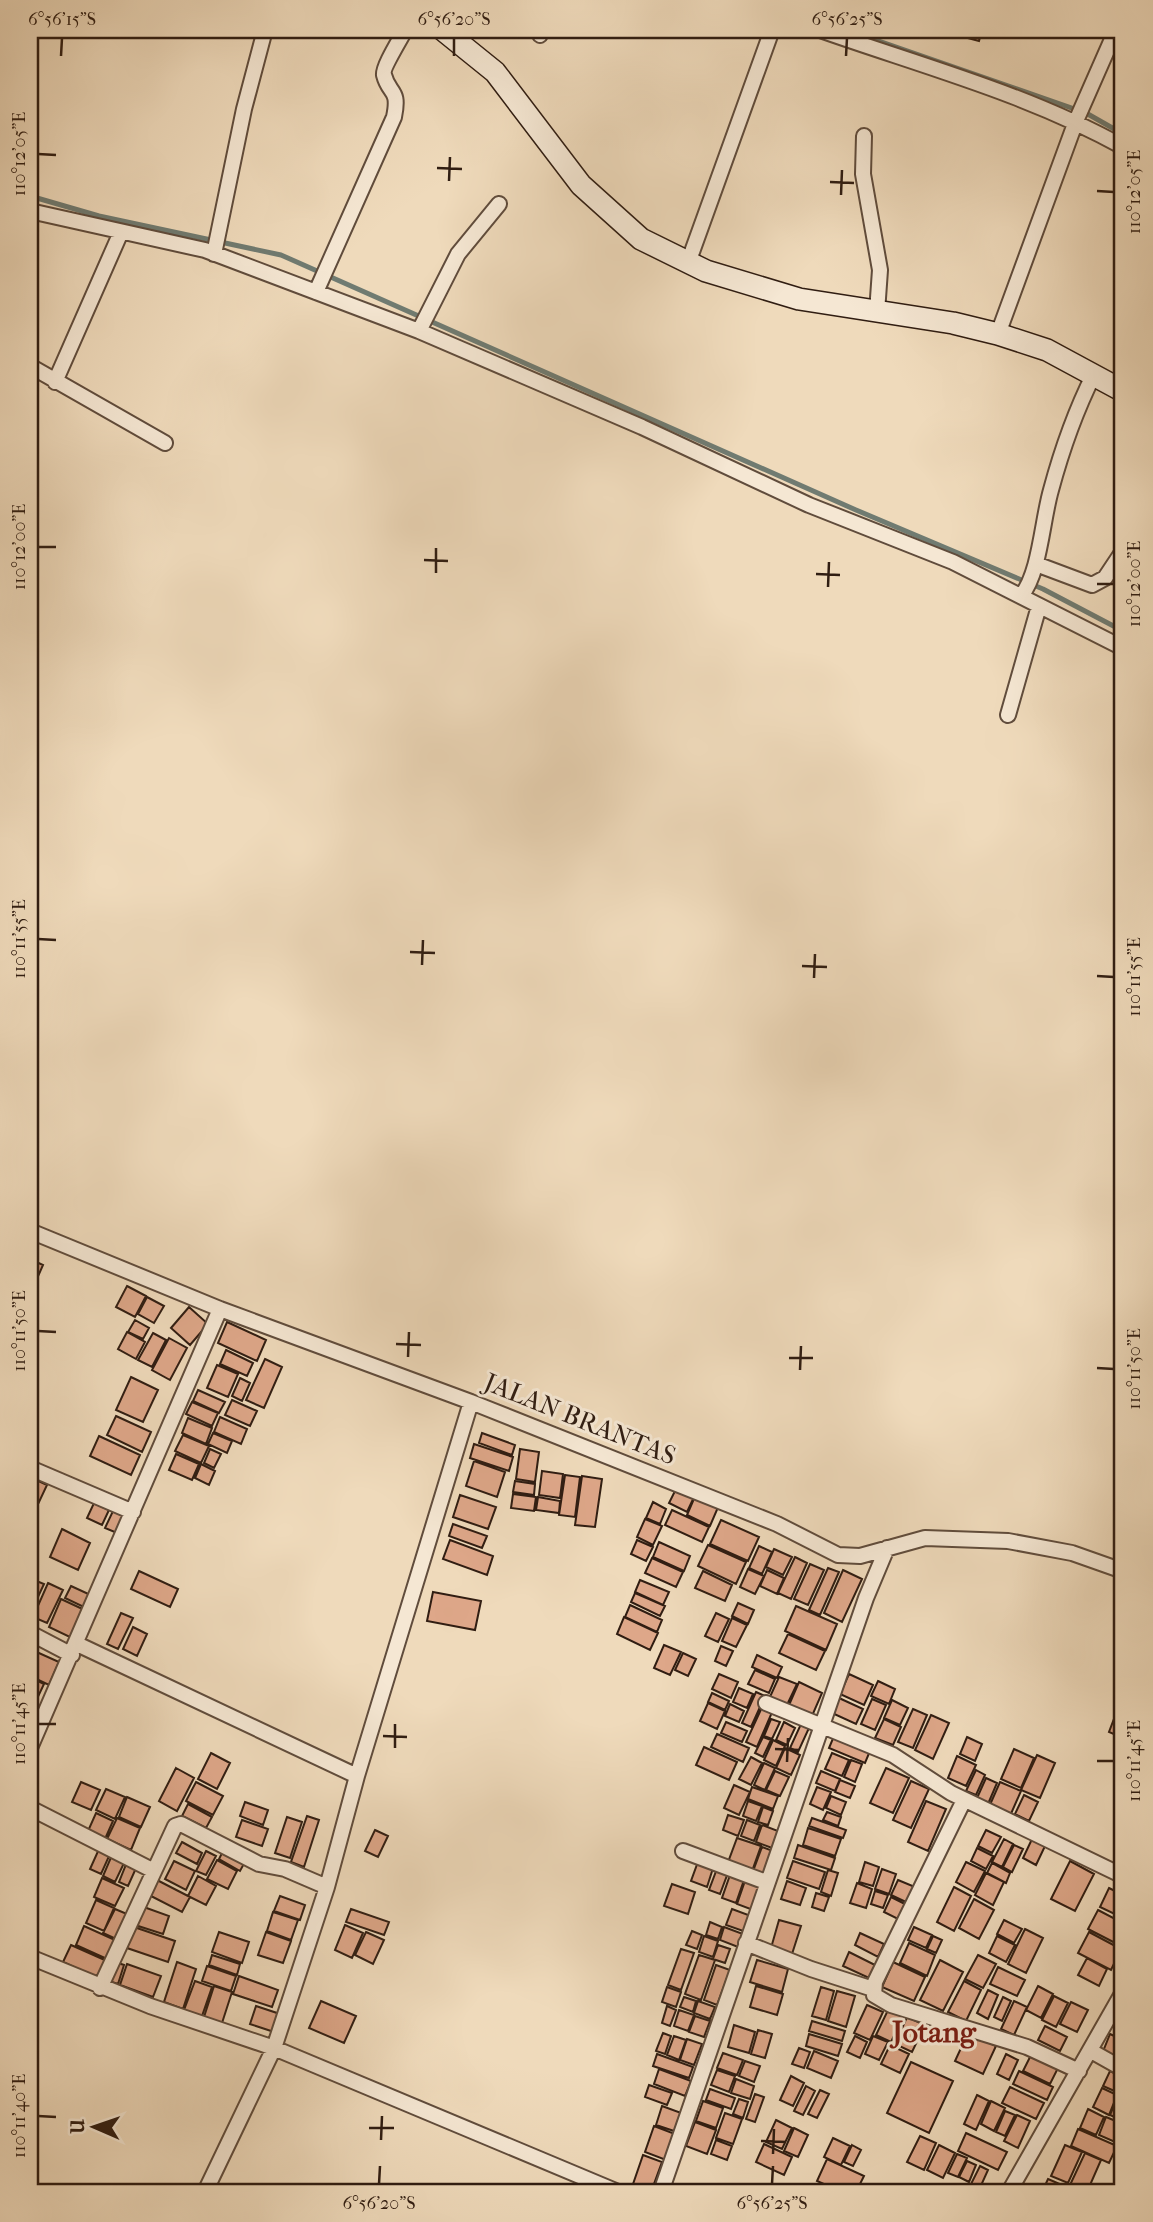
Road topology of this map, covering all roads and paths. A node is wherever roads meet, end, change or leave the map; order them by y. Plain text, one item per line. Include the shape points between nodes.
1 (265, 30) edge
2 (405, 30) edge
3 (443, 30) edge
4 (772, 30) edge
5 (820, 30) edge
6 (1116, 30) edge
7 (1079, 114) junction
8 (864, 136) dead end
9 (1123, 147) edge
10 (499, 204) dead end
11 (30, 211) edge
12 (121, 232) junction
13 (216, 245) junction
14 (688, 263) junction
15 (319, 286) junction
16 (877, 312) junction
17 (424, 323) junction
18 (998, 334) junction
19 (30, 366) edge
20 (1094, 374) junction
21 (55, 382) junction
22 (1123, 391) edge
23 (165, 443) dead end
24 (1123, 551) edge
25 (1035, 569) junction
26 (1024, 593) junction
27 (1039, 606) junction
28 (1123, 648) edge
29 (1008, 715) dead end
30 (30, 1231) edge
31 (220, 1309) junction
32 (471, 1402) junction
33 (30, 1468) edge
34 (133, 1512) junction
35 (887, 1548) junction
36 (1123, 1571) edge
37 (30, 1633) edge
38 (74, 1649) junction
39 (766, 1703) dead end
40 (822, 1725) junction
41 (30, 1748) edge
42 (357, 1776) junction
43 (964, 1800) junction
44 (30, 1808) edge
45 (683, 1851) dead end
46 (152, 1870) junction
47 (1123, 1876) edge
48 (766, 1882) junction
49 (327, 1887) junction
50 (746, 1942) junction
51 (30, 1956) edge
52 (100, 1988) junction
53 (873, 1989) junction
54 (1123, 1992) edge
55 (274, 2048) junction
56 (1091, 2051) junction
57 (1123, 2069) edge
58 (1079, 2071) junction
59 (205, 2192) edge
60 (618, 2192) edge
61 (661, 2192) edge
62 (1009, 2192) edge

1 - 13 street
2 - 15 street via 384,68 395,92 394,117
3 - 14 main road via 495,72 581,185 641,239
4 - 14 street
5 - 7 street
6 - 7 street
7 - 9 street
7 - 18 street
8 - 16 street via 863,174 880,270
10 - 17 street via 458,254
11 - 12 street
12 - 13 street
12 - 21 street
13 - 15 street
14 - 16 main road via 799,299
15 - 17 street
16 - 18 main road
17 - 26 street via 809,505
18 - 20 main road via 1047,350
19 - 21 street
20 - 22 main road
20 - 25 street via 1070,423
21 - 23 street
24 - 25 street via 1105,578 1092,585
25 - 26 street
26 - 27 street
27 - 28 street
27 - 29 street
30 - 31 street, JALAN BRANTAS
31 - 32 street, JALAN BRANTAS
31 - 34 street
32 - 35 street, JALAN BRANTAS via 777,1524 838,1555 860,1556
32 - 42 street
33 - 34 street
34 - 38 street
35 - 36 street, JALAN BRANTAS via 925,1538 1008,1541 1072,1553
35 - 40 street
37 - 38 street
38 - 41 street
38 - 42 street
39 - 40 street
40 - 43 street via 893,1755
40 - 48 street
42 - 49 street
43 - 47 street
43 - 53 street
44 - 46 street
45 - 48 street
46 - 49 street via 174,1826 181,1824 259,1864 285,1869
46 - 52 street
48 - 50 street
49 - 55 street
50 - 53 street
50 - 61 street
51 - 52 street
52 - 55 street
53 - 58 street via 877,1999 1027,2047
54 - 56 street
55 - 59 street
55 - 60 street
56 - 57 street
56 - 58 street
58 - 62 street

